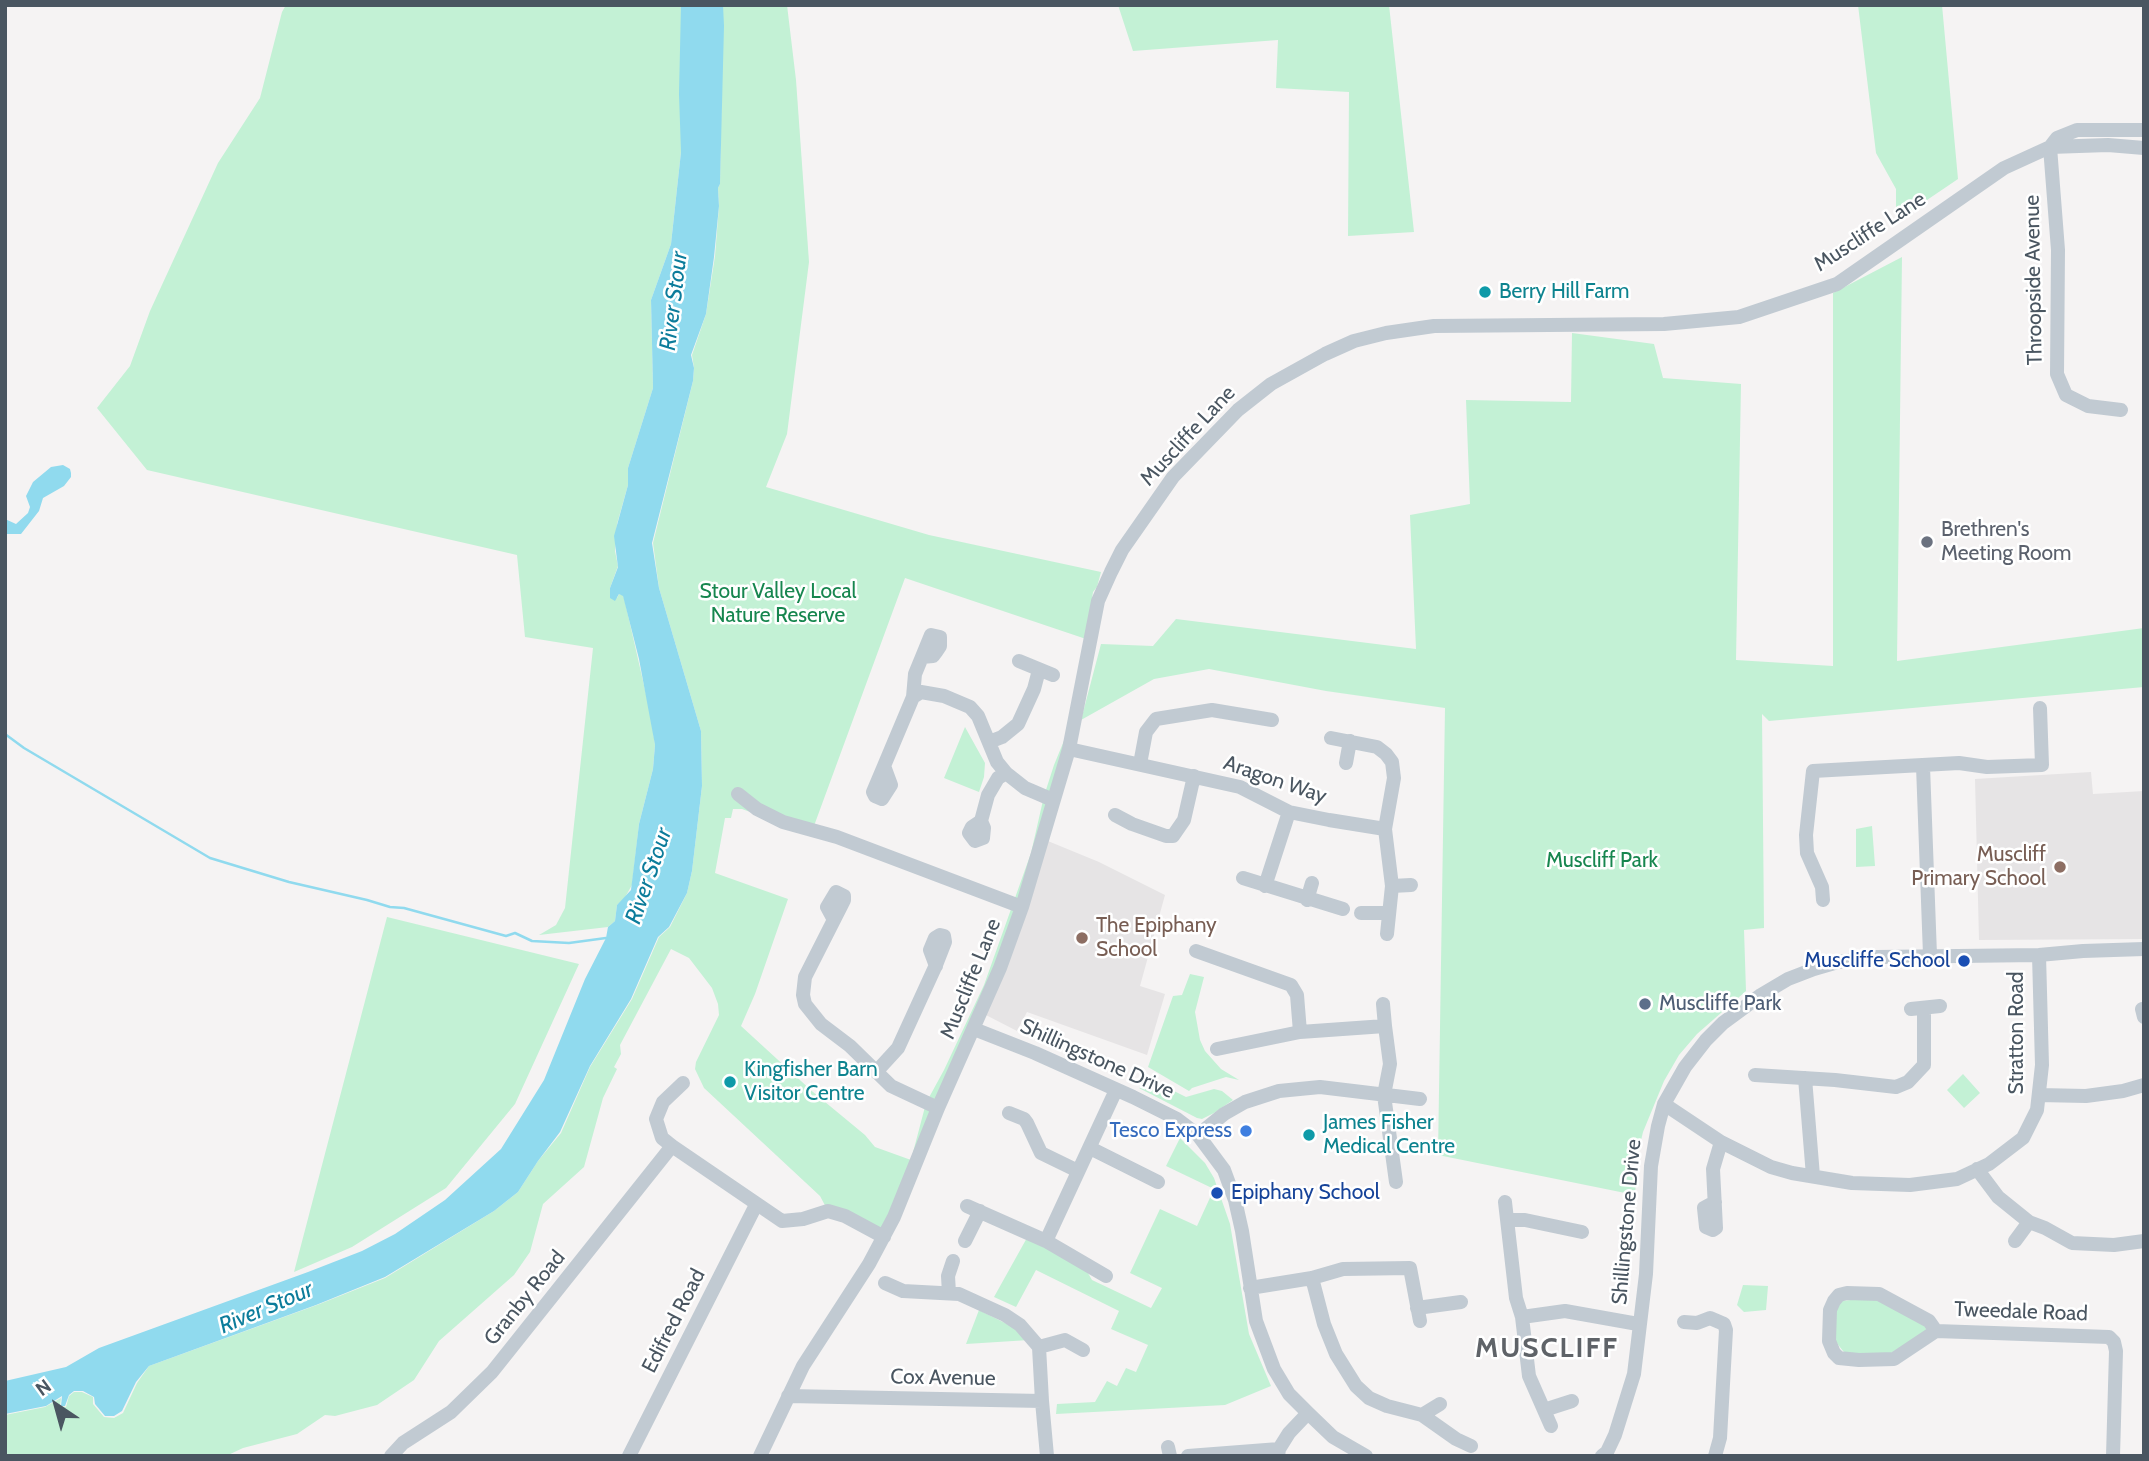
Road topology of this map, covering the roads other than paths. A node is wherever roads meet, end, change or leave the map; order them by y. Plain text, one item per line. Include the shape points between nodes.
1 (2144, 130) edge
2 (2050, 147) junction
3 (2144, 148) edge
4 (2120, 410) dead end
5 (922, 657) dead end
6 (1019, 661) dead end
7 (1039, 670) junction
8 (1054, 675) dead end
9 (914, 697) junction
10 (2040, 708) dead end
11 (1272, 720) dead end
12 (1331, 738) dead end
13 (1350, 741) junction
14 (989, 742) junction
15 (1069, 749) junction
16 (1346, 763) dead end
17 (1140, 764) junction
18 (884, 766) dead end
19 (1923, 766) junction
20 (1006, 773) junction
21 (1194, 776) junction
22 (738, 794) dead end
23 (1053, 800) junction
24 (1289, 812) junction
25 (1115, 815) dead end
26 (981, 821) dead end
27 (1385, 828) junction
28 (1243, 878) dead end
29 (1312, 883) dead end
30 (1411, 885) dead end
31 (1265, 886) junction
32 (1392, 886) junction
33 (1307, 900) junction
34 (1823, 901) dead end
35 (1022, 907) junction
36 (1343, 909) dead end
37 (1361, 913) dead end
38 (1389, 913) junction
39 (834, 920) dead end
40 (1387, 934) dead end
41 (2144, 949) edge
42 (1196, 951) dead end
43 (1930, 955) junction
44 (2039, 955) junction
45 (936, 966) dead end
46 (1383, 1004) dead end
47 (1940, 1006) dead end
48 (1385, 1026) junction
49 (974, 1029) junction
50 (1300, 1032) junction
51 (1217, 1049) dead end
52 (876, 1072) junction
53 (1755, 1075) dead end
54 (1805, 1078) junction
55 (683, 1083) dead end
56 (2144, 1085) edge
57 (1116, 1090) junction
58 (1384, 1095) junction
59 (2039, 1095) junction
60 (1420, 1098) dead end
61 (1664, 1104) junction
62 (938, 1108) junction
63 (1009, 1113) dead end
64 (1198, 1135) junction
65 (1721, 1142) junction
66 (673, 1146) junction
67 (1090, 1148) junction
68 (1978, 1169) junction
69 (1079, 1171) junction
70 (1813, 1176) junction
71 (1158, 1182) dead end
72 (1395, 1182) dead end
73 (1505, 1202) dead end
74 (1715, 1202) dead end
75 (756, 1205) junction
76 (1507, 1220) junction
77 (2029, 1222) junction
78 (1582, 1232) dead end
79 (884, 1237) junction
80 (965, 1241) dead end
81 (1046, 1241) junction
82 (2015, 1241) dead end
83 (2144, 1241) edge
84 (953, 1261) dead end
85 (1106, 1276) dead end
86 (1312, 1278) junction
87 (885, 1283) dead end
88 (1251, 1288) junction
89 (949, 1293) junction
90 (1461, 1302) dead end
91 (1522, 1317) junction
92 (1684, 1322) dead end
93 (1638, 1324) junction
94 (1937, 1331) junction
95 (1039, 1348) junction
96 (1083, 1350) dead end
97 (788, 1396) junction
98 (1042, 1401) junction
99 (1572, 1401) dead end
100 (1440, 1404) dead end
101 (1544, 1410) junction
102 (1308, 1413) junction
103 (1422, 1415) junction
104 (1551, 1426) dead end
105 (1471, 1446) dead end
106 (1278, 1452) edge
107 (1607, 1454) edge
108 (391, 1456) edge
109 (629, 1456) edge
110 (760, 1456) edge
111 (1047, 1456) edge
112 (1188, 1456) edge
113 (1366, 1456) edge
114 (1715, 1456) edge
115 (2113, 1456) edge

1 - 2 street via 2077,130 2057,138
2 - 3 street, Muscliffe Lane
2 - 4 street, Throopside Avenue via 2058,250 2057,374 2066,395 2088,406
2 - 15 street, Muscliffe Lane via 2004,168 1837,284 1739,317 1664,324 1415,328 1354,341 1282,377 1238,410 1173,477 1122,550 1098,601
5 - 9 street via 915,674
6 - 7 street
7 - 8 street
7 - 14 street via 1018,724
9 - 14 street via 921,692 944,696 970,707
9 - 18 street
10 - 19 street via 2042,765
11 - 17 street via 1212,710 1156,719 1146,732
12 - 13 street
13 - 16 street
13 - 27 street via 1377,747 1392,762 1394,778
14 - 20 street
15 - 17 street, Aragon Way
15 - 23 street, Muscliffe Lane
17 - 21 street, Aragon Way
19 - 34 street via 1809,771 1807,853
19 - 43 street
20 - 23 street via 1025,788
20 - 26 street via 988,795
21 - 24 street, Aragon Way via 1240,787
21 - 25 street via 1176,841
22 - 35 street via 783,822
23 - 35 street, Muscliffe Lane
24 - 27 street, Aragon Way
24 - 31 street
27 - 32 street
28 - 31 street
29 - 33 street
30 - 32 street
31 - 33 street
32 - 38 street
33 - 36 street
35 - 49 street, Muscliffe Lane
37 - 38 street
38 - 40 street
39 - 52 street via 805,977 805,1004
41 - 44 street, Shillingstone Drive
42 - 50 street via 1291,985 1297,995
43 - 44 street, Shillingstone Drive
43 - 61 street, Shillingstone Drive via 1838,962 1788,979 1734,1014 1706,1040
44 - 59 street, Stratton Road
45 - 52 street via 898,1048
46 - 48 street
47 - 54 street via 1918,1008 1924,1065 1908,1082 1879,1087
48 - 50 street
48 - 58 street via 1390,1064
49 - 57 street, Shillingstone Drive
49 - 62 street, Muscliffe Lane
50 - 51 street
52 - 62 street via 891,1086
53 - 54 street
54 - 70 street
55 - 66 street via 663,1102 656,1119 662,1139
56 - 59 street via 2086,1096
57 - 64 street, Shillingstone Drive via 1177,1119
57 - 67 street
58 - 60 street
58 - 64 street via 1320,1087 1279,1091 1245,1102
58 - 72 street
59 - 68 street, Stratton Road via 2023,1138
61 - 65 street, Stratton Road
61 - 93 street, Shillingstone Drive via 1651,1166 1646,1274
62 - 79 street, Muscliffe Lane
63 - 69 street via 1024,1119 1041,1153
64 - 88 street, Shillingstone Drive via 1224,1170 1235,1200
65 - 70 street, Stratton Road via 1771,1167
65 - 74 street via 1713,1169
66 - 75 street
66 - 108 street, Granby Road via 492,1372 451,1412
67 - 69 street
67 - 71 street
68 - 70 street, Stratton Road via 1957,1179 1910,1185
68 - 77 street via 1998,1197
69 - 81 street
73 - 76 street
75 - 79 street via 782,1221 828,1211
75 - 109 street, Edifred Road
76 - 78 street
76 - 91 street
77 - 82 street
77 - 83 street via 2072,1243
79 - 97 street, Muscliffe Lane
80 - 81 street via 973,1209
81 - 85 street
84 - 89 street
86 - 88 street
86 - 90 street via 1343,1269 1410,1268 1418,1315
86 - 103 street via 1336,1354 1356,1386 1387,1406
87 - 89 street via 903,1291
88 - 102 street, Shillingstone Drive via 1256,1321 1274,1369
89 - 95 street via 1005,1315
91 - 93 street via 1565,1311
91 - 101 street via 1529,1376
92 - 114 street via 1710,1318 1724,1324 1726,1330
93 - 107 street, Shillingstone Drive via 1634,1374
94 - 94 street, Tweedale Road via 1894,1359 1839,1358 1829,1341 1830,1310 1834,1301 1847,1293 1879,1294 1929,1321
94 - 115 street, Tweedale Road via 2109,1337 2116,1351
95 - 96 street via 1065,1340
95 - 98 street
97 - 98 street, Cox Avenue
97 - 110 street, Muscliffe Lane
98 - 111 street
99 - 101 street
100 - 103 street
101 - 104 street
102 - 106 street
102 - 113 street, Shillingstone Drive via 1333,1437
103 - 105 street
106 - 112 street

